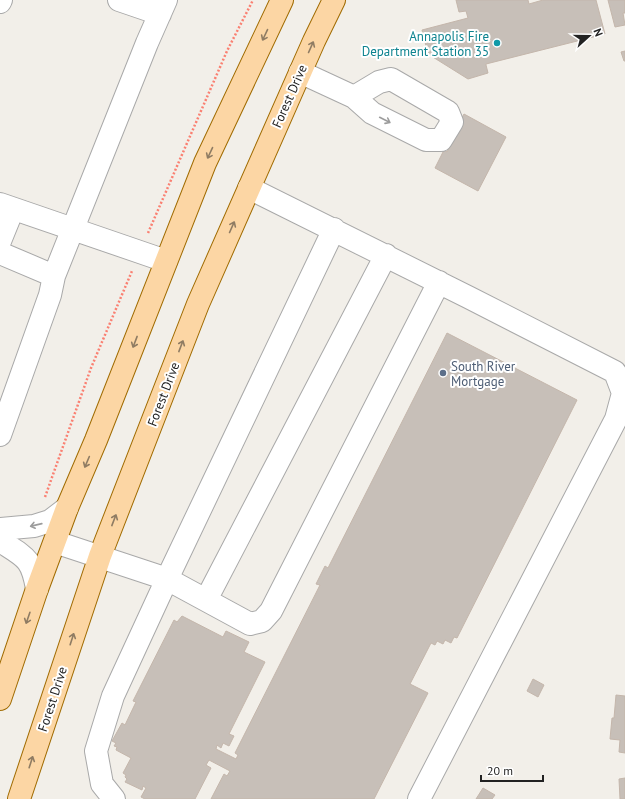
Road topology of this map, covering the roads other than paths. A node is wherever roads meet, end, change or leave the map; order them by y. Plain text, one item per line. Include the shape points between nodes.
1 (119, 0) edge
2 (282, 0) edge
3 (334, 0) edge
4 (163, 7) edge
5 (300, 72) junction
6 (354, 97) dead end
7 (249, 188) junction
8 (6, 206) edge
9 (72, 229) junction
10 (334, 229) junction
11 (0, 241) edge
12 (0, 253) edge
13 (386, 256) junction
14 (166, 262) junction
15 (54, 276) junction
16 (439, 282) junction
17 (0, 435) edge
18 (67, 508) junction
19 (0, 529) edge
20 (0, 541) edge
21 (55, 542) junction
22 (100, 556) junction
23 (167, 579) junction
24 (37, 589) junction
25 (206, 600) junction
26 (0, 699) edge
27 (19, 799) edge
28 (114, 799) edge
29 (419, 799) edge

1 - 4 street
2 -> 14 main road via 205,163
5 -> 3 main road, Forest Drive
4 - 9 street
5 - 6 street
5 - 7 main road, Forest Drive
7 - 10 street
22 -> 7 main road, Forest Drive via 198,304
8 - 9 street
8 - 11 street
9 - 14 street
9 - 15 street
10 - 13 street
10 - 23 street
12 - 15 street
13 - 16 street
13 - 25 street
14 -> 18 main road
15 - 17 street via 50,295
16 - 25 street via 271,611 262,621 250,624
16 - 29 street via 615,372 623,393 616,420
18 -> 19 street via 50,521 34,526
18 - 21 main road
20 - 24 street via 24,556 34,571
21 - 22 street
21 - 24 main road
22 - 23 street
27 -> 22 main road, Forest Drive
23 - 25 street
23 - 28 street via 113,696 96,751 102,784
24 -> 26 main road

